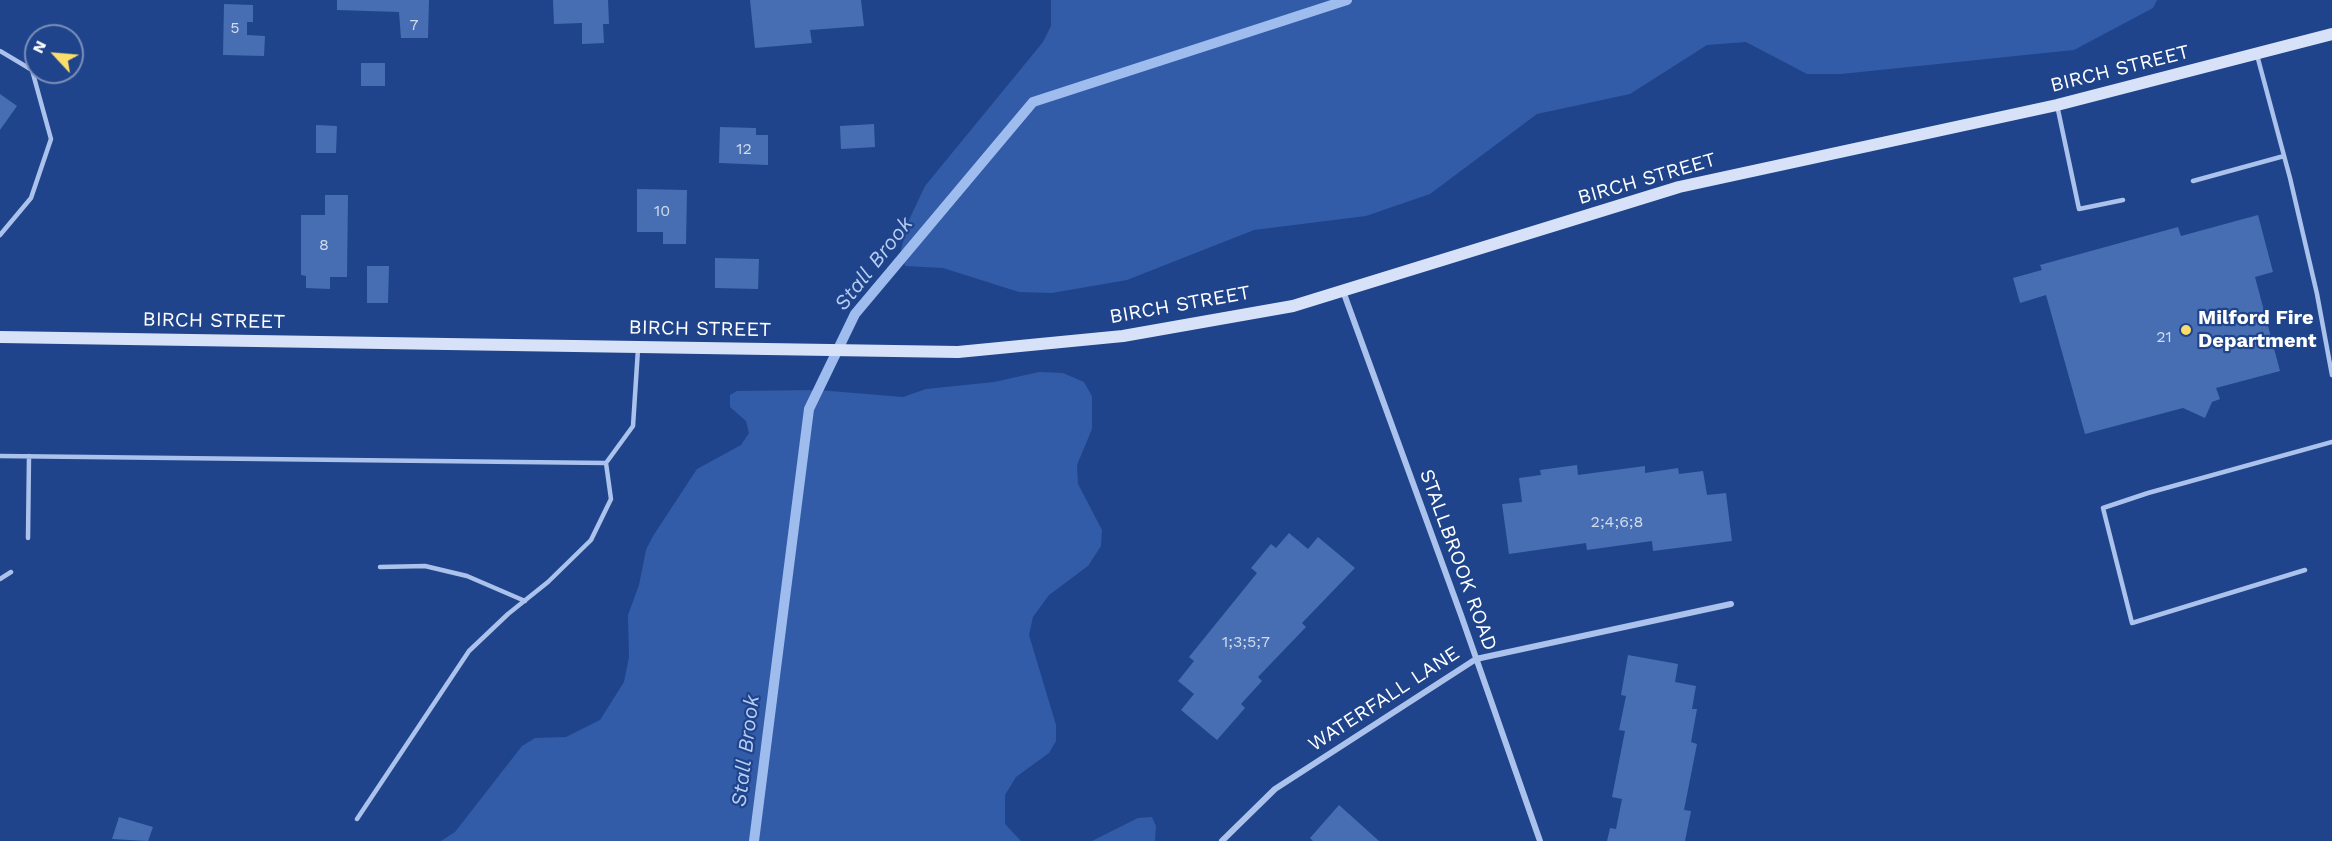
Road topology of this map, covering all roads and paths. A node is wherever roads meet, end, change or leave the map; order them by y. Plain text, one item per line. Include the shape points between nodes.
1 (2332, 34) edge
2 (0, 51) edge
3 (2257, 55) junction
4 (2057, 105) junction
5 (2284, 156) junction
6 (2193, 181) dead end
7 (2123, 200) dead end
8 (0, 235) edge
9 (1343, 291) junction
10 (0, 338) edge
11 (638, 348) junction
12 (2332, 375) edge
13 (2332, 442) edge
14 (0, 456) edge
15 (29, 456) junction
16 (606, 463) junction
17 (28, 538) dead end
18 (380, 567) dead end
19 (2305, 570) dead end
20 (11, 572) dead end
21 (0, 579) edge
22 (525, 601) junction
23 (1731, 604) dead end
24 (1476, 659) junction
25 (357, 819) dead end
26 (1222, 841) edge
27 (1540, 841) edge

1 - 3 street, BIRCH STREET
2 - 8 lane via 32,70 51,139 31,198
3 - 4 street, BIRCH STREET
3 - 5 lane
4 - 7 lane via 2079,209
4 - 9 street, BIRCH STREET via 1679,187
5 - 6 lane
5 - 12 lane
9 - 11 street, BIRCH STREET via 1293,306 1123,336 958,352
9 - 24 street, STALLBROOK ROAD
10 - 11 street, BIRCH STREET
11 - 16 lane via 633,426
13 - 19 lane via 2103,508 2132,624
14 - 15 lane
15 - 16 lane
15 - 17 lane
16 - 22 lane via 611,499 591,540
18 - 22 lane via 424,566 456,573
20 - 21 lane
22 - 25 lane via 469,651
23 - 24 street, WATERFALL LANE
24 - 26 street, WATERFALL LANE via 1275,789
24 - 27 street, STALLBROOK ROAD

